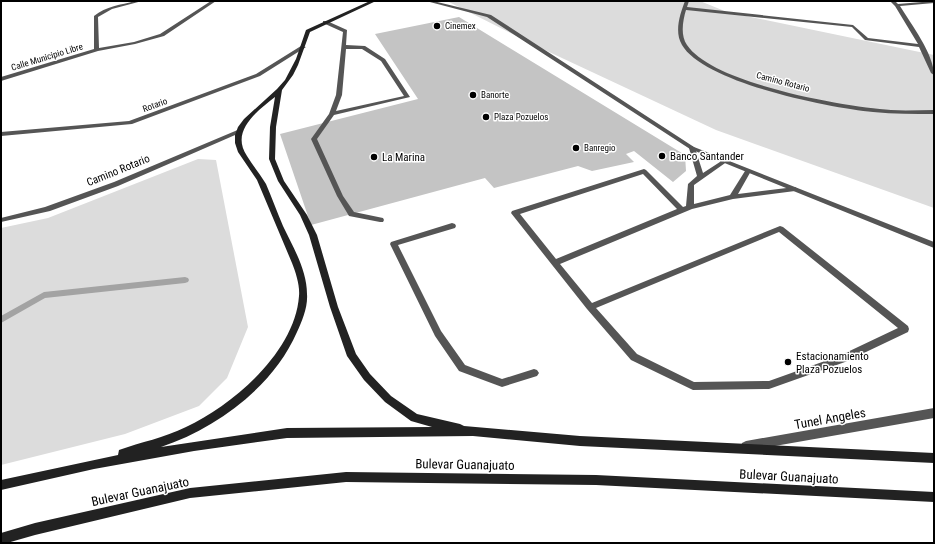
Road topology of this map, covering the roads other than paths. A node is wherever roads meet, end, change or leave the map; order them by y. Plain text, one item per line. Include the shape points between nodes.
1 (140, 1) edge
2 (214, 1) edge
3 (374, 1) edge
4 (428, 1) edge
5 (687, 1) edge
6 (892, 1) edge
7 (934, 2) edge
8 (897, 5) junction
9 (685, 8) junction
10 (325, 22) junction
11 (922, 46) junction
12 (344, 47) junction
13 (303, 48) junction
14 (97, 50) junction
15 (934, 74) edge
16 (1, 80) edge
17 (279, 90) junction
18 (934, 112) edge
19 (332, 114) junction
20 (240, 131) junction
21 (1, 135) edge
22 (692, 148) junction
23 (725, 161) junction
24 (748, 171) junction
25 (701, 177) junction
26 (795, 189) junction
27 (733, 197) junction
28 (686, 209) junction
29 (1, 220) edge
30 (380, 220) dead end
31 (452, 226) dead end
32 (934, 246) edge
33 (556, 262) junction
34 (590, 307) junction
35 (534, 373) dead end
36 (934, 413) edge
37 (473, 432) junction
38 (730, 449) junction
39 (934, 458) edge
40 (94, 464) junction
41 (1, 485) edge
42 (934, 497) edge
43 (1, 539) edge

1 - 14 street via 99,13 96,17
2 - 14 street, Calle Municipio Libre via 162,35
3 - 10 street
4 - 22 street via 489,16
5 - 9 street, Camino Rotario
6 - 8 street
7 - 8 street
8 - 11 street
9 - 11 street via 853,26 867,39
9 - 18 street, Camino Rotario via 679,26 684,45 695,57 723,74 776,91 843,106 892,112
10 - 12 street via 345,31
10 - 13 street via 308,31 304,37
11 - 15 street
12 - 19 street via 339,95
12 - 19 street via 363,46 383,60 407,97
13 - 17 street via 293,72
13 - 21 street, Rotario via 258,75 130,123
14 - 16 street, Calle Municipio Libre
17 - 20 street via 252,112
17 - 37 street via 273,127 272,159 281,181 313,235 334,307 352,356 388,399 415,418
19 - 30 street via 314,139 340,196 352,214
20 - 29 street, Camino Rotario via 110,186 47,209
20 - 40 street via 238,143 242,153 258,177 300,273 303,290 302,310 294,332 270,368 227,409 185,433
22 - 23 street
22 - 25 street
23 - 24 street
23 - 25 street
24 - 26 street
24 - 27 street
25 - 28 street via 691,184
26 - 27 street
26 - 32 street
27 - 28 street
28 - 33 street
28 - 33 street via 644,171 515,213
31 - 35 street via 394,244 438,333 462,368 502,383
33 - 34 street
34 - 34 street via 780,229 905,329 842,360 769,385 693,386 634,357
36 - 38 street, Tunel Angeles
37 - 38 street, Bulevar Guanajuato
37 - 40 street, Bulevar Guanajuato via 287,433
38 - 39 street, Bulevar Guanajuato
40 - 41 street, Bulevar Guanajuato
42 - 43 street, Bulevar Guanajuato via 596,480 346,477 190,493

